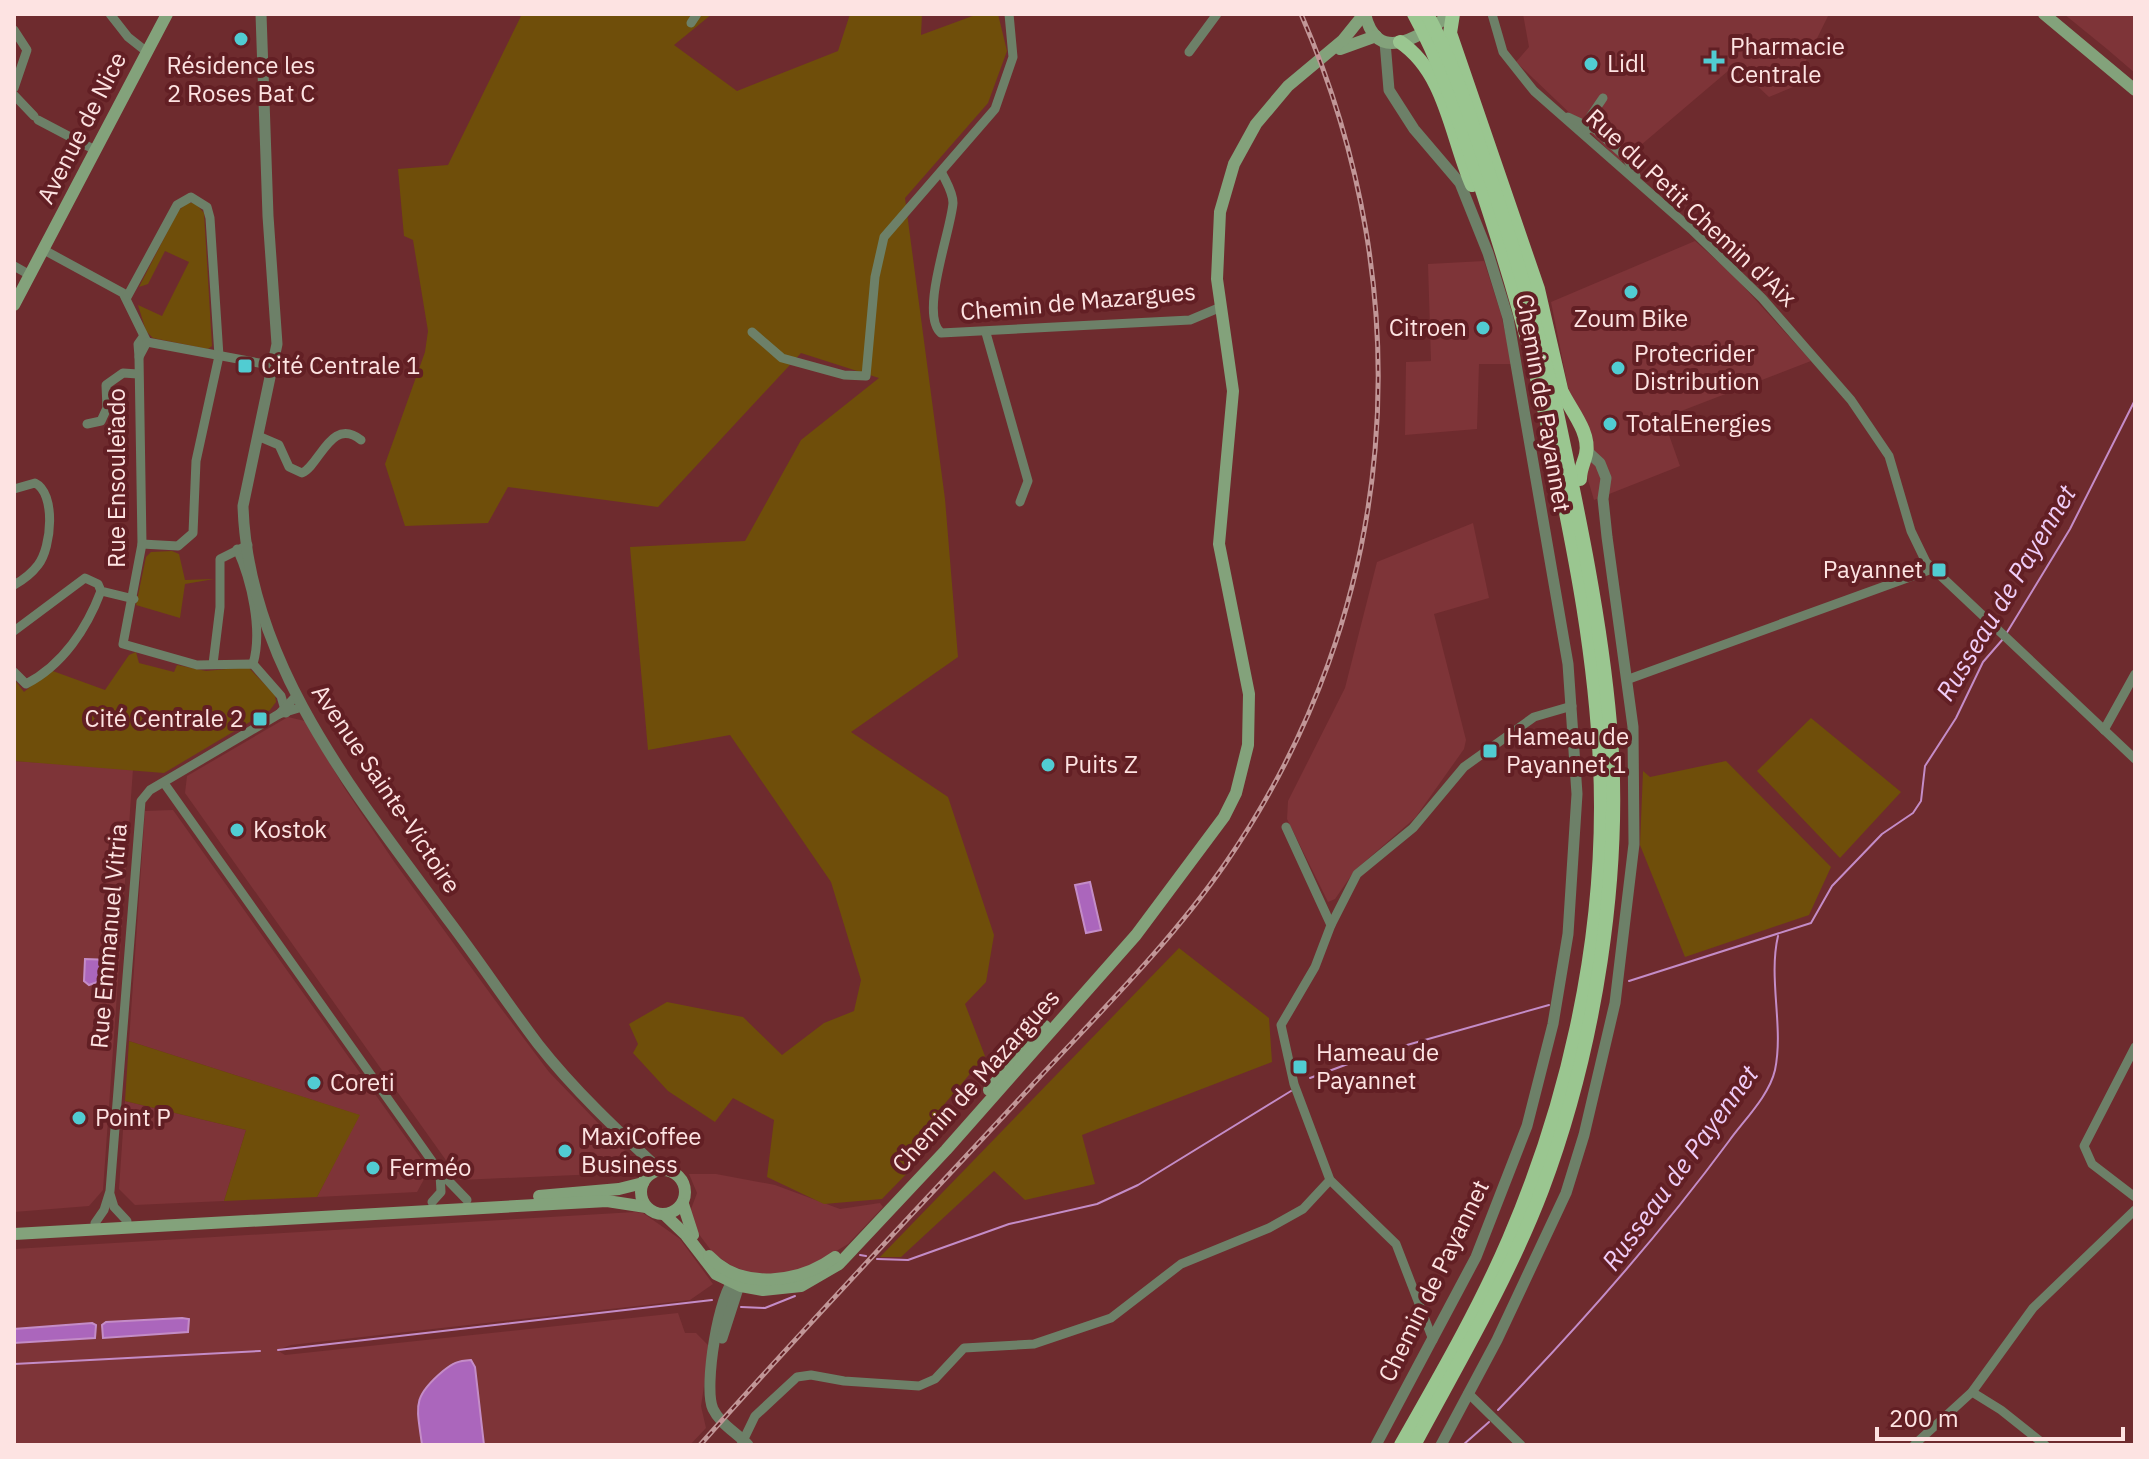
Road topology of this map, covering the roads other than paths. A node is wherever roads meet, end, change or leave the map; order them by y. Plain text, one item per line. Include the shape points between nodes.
1 (167, 14) edge
2 (261, 14) edge
3 (1009, 14) edge
4 (1217, 14) edge
5 (1364, 14) edge
6 (1414, 14) edge
7 (1427, 14) edge
8 (1452, 14) edge
9 (1492, 14) edge
10 (2044, 14) edge
11 (115, 16) edge
12 (14, 30) edge
13 (1387, 40) junction
14 (1436, 45) junction
15 (147, 52) junction
16 (1189, 52) dead end
17 (1307, 70) junction
18 (14, 88) edge
19 (2135, 90) edge
20 (14, 95) edge
21 (1603, 98) dead end
22 (1557, 112) junction
23 (1587, 126) junction
24 (1600, 149) junction
25 (95, 150) junction
26 (942, 173) junction
27 (1645, 189) junction
28 (44, 250) junction
29 (14, 266) edge
30 (1508, 267) junction
31 (30, 275) junction
32 (127, 297) junction
33 (14, 305) edge
34 (1221, 307) junction
35 (752, 332) dead end
36 (986, 333) junction
37 (145, 340) junction
38 (219, 356) junction
39 (275, 366) junction
40 (138, 374) junction
41 (1562, 392) junction
42 (87, 424) dead end
43 (258, 436) junction
44 (361, 440) dead end
45 (1587, 451) junction
46 (1580, 479) junction
47 (14, 489) edge
48 (1020, 502) dead end
49 (142, 544) junction
50 (242, 547) junction
51 (1932, 569) junction
52 (14, 585) edge
53 (101, 591) junction
54 (134, 599) junction
55 (14, 631) edge
56 (213, 664) junction
57 (253, 664) junction
58 (14, 672) edge
59 (2135, 674) edge
60 (1629, 679) junction
61 (296, 696) junction
62 (1572, 706) junction
63 (302, 707) junction
64 (283, 712) junction
65 (1610, 725) junction
66 (2104, 730) junction
67 (2135, 759) edge
68 (164, 783) junction
69 (1286, 827) dead end
70 (1331, 925) junction
71 (2135, 1047) edge
72 (439, 1171) junction
73 (651, 1176) junction
74 (1330, 1180) junction
75 (110, 1191) junction
76 (2135, 1197) edge
77 (467, 1200) junction
78 (432, 1202) junction
79 (683, 1204) junction
80 (646, 1207) junction
81 (2135, 1210) edge
82 (665, 1215) junction
83 (127, 1221) junction
84 (95, 1223) junction
85 (14, 1227) edge
86 (14, 1234) edge
87 (737, 1281) junction
88 (1433, 1340) junction
89 (1972, 1392) junction
90 (1468, 1393) junction
91 (744, 1444) edge
92 (1376, 1445) edge
93 (1401, 1445) edge
94 (1414, 1445) edge
95 (1441, 1445) edge
96 (1521, 1445) edge
97 (1914, 1445) edge
98 (2045, 1445) edge

1 - 15 main road, Avenue de Nice
2 - 39 street, Avenue Sainte-Victoire via 268,216 277,307
3 - 26 street via 1013,57 1001,96
4 - 16 street
5 - 13 main road
5 - 17 main road, Chemin de Mazargues
6 - 14 highway
7 - 14 highway
8 - 13 main road, Chemin de Mazargues via 1411,40
8 - 41 highway via 1450,33 1538,289
9 - 22 street, Rue du Petit Chemin d'Aix via 1510,65
10 - 19 main road
11 - 15 street via 128,37
12 - 18 street via 27,50
13 - 17 main road, Chemin de Mazargues via 1351,43
13 - 30 highway via 1420,56 1432,78
13 - 62 street, Chemin de Payannet via 1389,90 1460,183 1508,318
14 - 30 highway
14 - 65 highway via 1468,111 1522,271 1550,379 1588,572
15 - 25 main road, Avenue de Nice
17 - 34 main road, Chemin de Mazargues via 1269,106 1234,164 1216,240
20 - 25 street via 36,118
21 - 23 street
22 - 23 street
22 - 24 street, Rue du Petit Chemin d'Aix
23 - 24 street
23 - 27 street via 1627,158
24 - 27 street, Rue du Petit Chemin d'Aix
25 - 28 main road, Avenue de Nice
26 - 35 street via 884,237 866,376 782,358
26 - 36 street, Chemin de Mazargues via 953,200 933,319 937,330 947,335
27 - 51 street, Rue du Petit Chemin d'Aix via 1762,298 1851,400 1889,456 1915,543
28 - 31 main road, Avenue de Nice
28 - 32 street
29 - 31 street
30 - 93 highway via 1565,503 1592,676 1601,811 1590,955 1574,1037 1532,1180 1502,1255
31 - 33 main road, Avenue de Nice
32 - 37 street
32 - 38 street via 177,205 196,198 210,218
34 - 36 street, Chemin de Mazargues via 1190,320
34 - 87 main road, Chemin de Mazargues via 1233,391 1219,544 1249,694 1248,745 1230,805 1190,867 1019,1053 869,1231 810,1272 781,1280
36 - 48 street via 1028,481
37 - 38 street
37 - 40 street, Rue Ensouleïado
38 - 39 street
38 - 49 street via 196,461 193,533 178,546
39 - 43 street, Avenue Sainte-Victoire
40 - 42 street via 123,373 106,385 107,408 101,421
40 - 49 street, Rue Ensouleïado
41 - 45 highway via 1578,418
41 - 46 highway
43 - 44 street via 279,445 289,467 302,473 335,437
43 - 50 street, Avenue Sainte-Victoire via 244,493
45 - 46 highway
45 - 60 street via 1606,478 1607,537
46 - 65 highway via 1608,648
47 - 52 street via 35,483 48,498 44,555
49 - 54 street, Rue Ensouleïado
50 - 56 street via 220,559
50 - 57 street via 257,651
50 - 61 street, Avenue Sainte-Victoire
51 - 60 street
51 - 66 street, Rue du Petit Chemin d'Aix
53 - 54 street
53 - 55 street via 98,584 80,579
53 - 58 street via 87,625 59,658 26,684
54 - 56 street, Rue Ensouleïado via 123,644
56 - 57 street, Rue Ensouleïado
57 - 64 street via 281,696
59 - 66 street
60 - 90 street via 1634,844 1606,1048 1566,1193
61 - 63 street, Avenue Sainte-Victoire
61 - 64 street
62 - 70 street via 1534,717 1464,767 1413,828 1357,874
62 - 88 street, Chemin de Payannet via 1576,840 1553,1024 1508,1182
63 - 64 street
63 - 73 street, Avenue Sainte-Victoire via 380,827 539,1045 636,1147
64 - 68 street, Rue Emmanuel Vitria
65 - 94 highway via 1605,914 1593,1002 1571,1095 1519,1246
66 - 67 street, Rue du Petit Chemin d'Aix
68 - 72 street
68 - 75 street, Rue Emmanuel Vitria via 141,801
69 - 70 street
70 - 74 street via 1281,1032 1294,1084
71 - 76 street via 2084,1146 2092,1164
72 - 77 street
72 - 78 street via 441,1192
73 - 77 main road via 586,1193
73 - 79 main road via 672,1172 681,1179 686,1190
73 - 80 main road via 641,1195
74 - 88 street via 1396,1244
74 - 91 street via 1297,1212 1181,1264 1130,1307 1099,1323 1034,1344 964,1348 935,1379 919,1386 797,1377 755,1416
75 - 83 street via 114,1207
75 - 84 street
77 - 78 main road
78 - 83 main road
79 - 82 main road
79 - 87 main road via 685,1220 706,1253
80 - 82 main road
80 - 86 main road via 607,1201
81 - 89 street via 2033,1308
82 - 87 main road via 710,1267
83 - 84 main road
84 - 85 main road
87 - 91 street via 709,1389 713,1410
88 - 92 street, Chemin de Payannet
89 - 97 street
89 - 98 street
90 - 95 street
90 - 96 street

